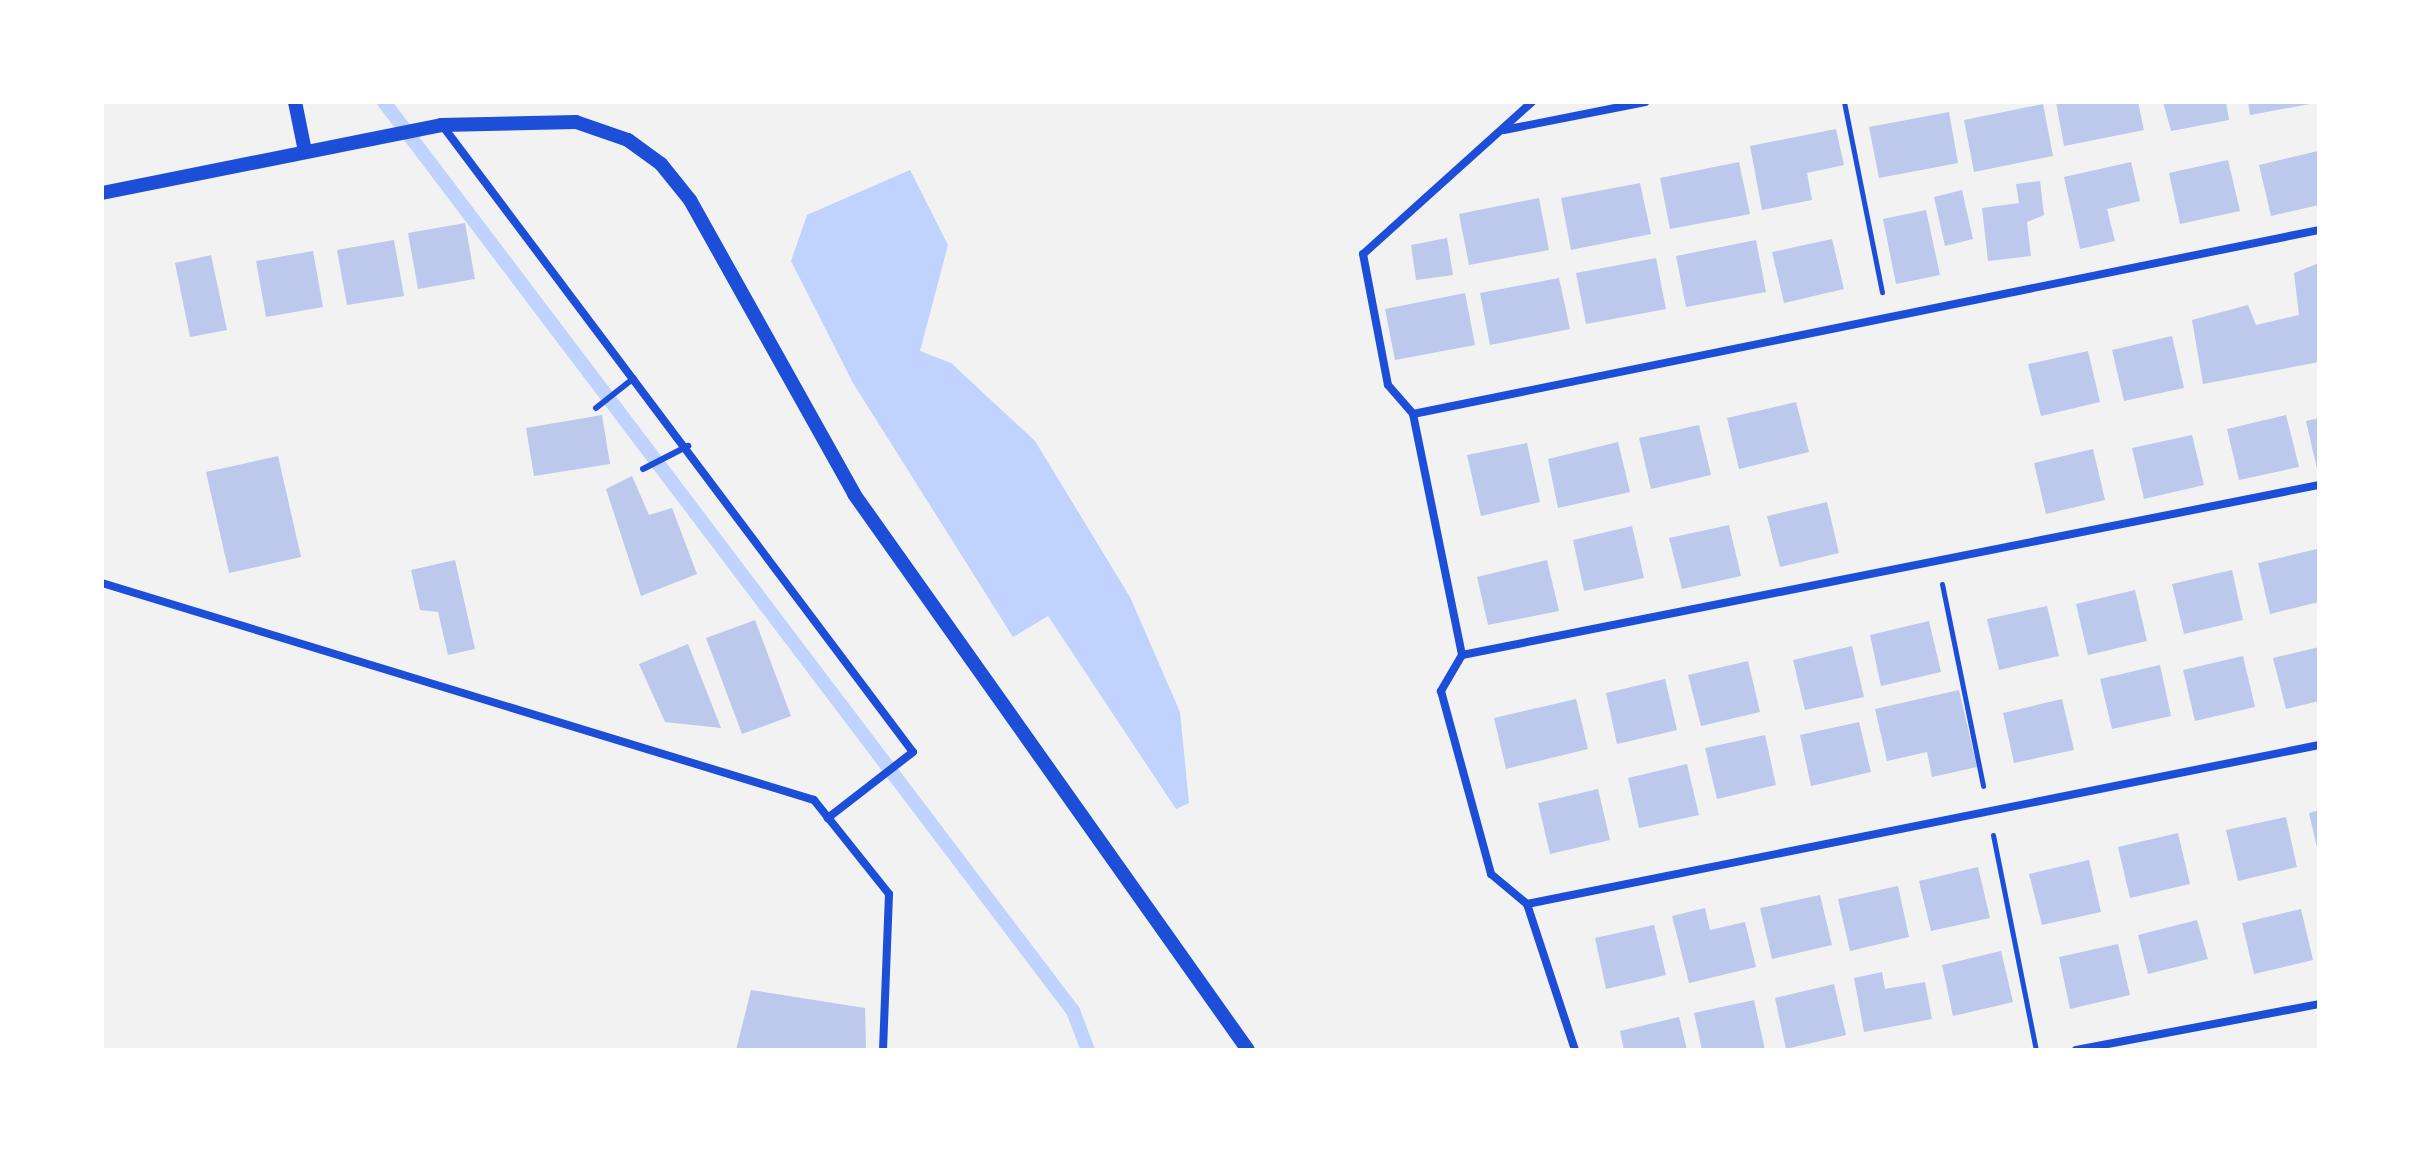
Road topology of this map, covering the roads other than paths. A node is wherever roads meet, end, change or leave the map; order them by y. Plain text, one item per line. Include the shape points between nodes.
1 (295, 102) edge
2 (1532, 102) edge
3 (1645, 102) edge
4 (441, 125) junction
5 (1501, 130) junction
6 (305, 151) junction
7 (102, 193) edge
8 (2319, 230) edge
9 (634, 378) junction
10 (596, 408) dead end
11 (1413, 414) junction
12 (688, 446) junction
13 (643, 469) dead end
14 (2319, 485) edge
15 (102, 583) edge
16 (1462, 655) junction
17 (2319, 745) edge
18 (828, 818) junction
19 (1527, 904) junction
20 (2319, 1004) edge
21 (883, 1050) edge
22 (1248, 1050) edge
23 (1575, 1050) edge
24 (2076, 1050) edge

1 - 6 street
2 - 5 street
3 - 5 street
4 - 6 street
4 - 9 street
4 - 22 street via 576,122 628,140 661,164 690,200 854,494
5 - 11 street via 1363,254 1388,385
6 - 7 street
8 - 11 street
9 - 10 lane
9 - 12 street
11 - 16 street
12 - 13 lane
12 - 18 street via 913,752
14 - 16 street
15 - 18 street via 814,800
16 - 19 street via 1441,691 1491,874
17 - 19 street
18 - 21 street via 889,894
19 - 23 street
20 - 24 street

